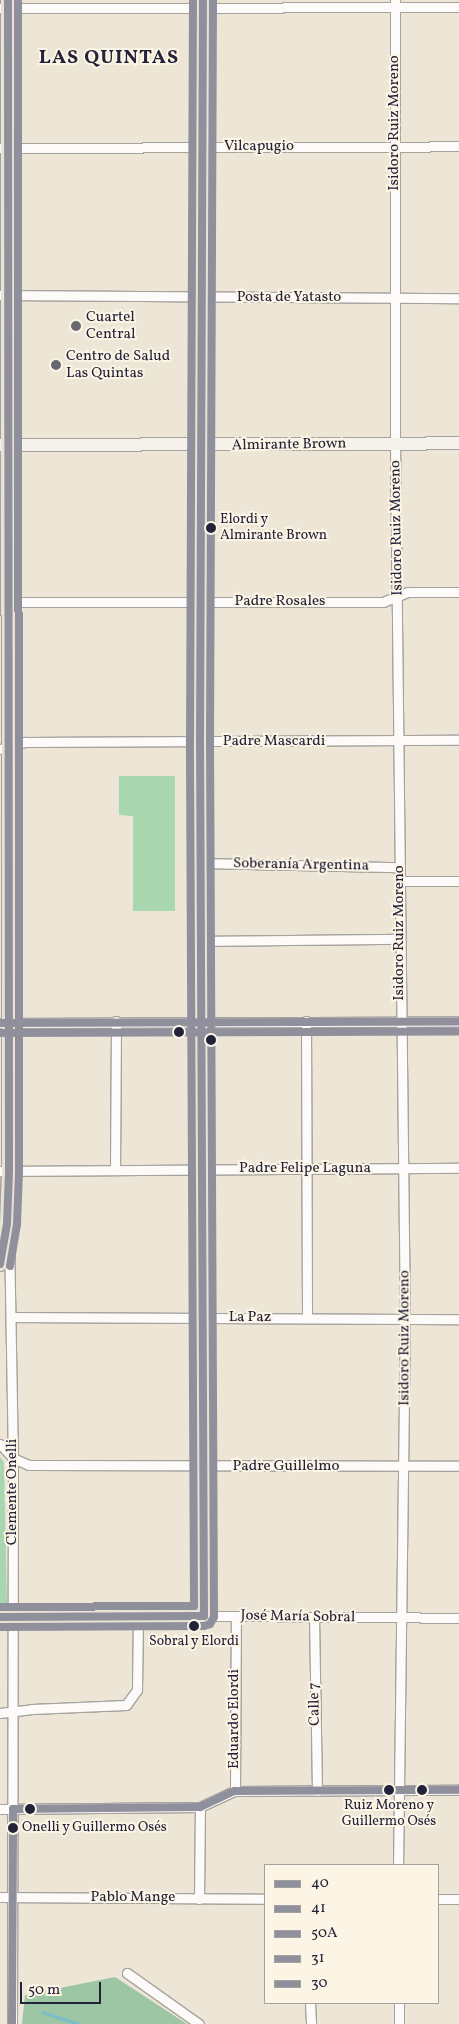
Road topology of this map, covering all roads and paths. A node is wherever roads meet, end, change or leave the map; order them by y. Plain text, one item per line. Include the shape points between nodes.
1 (203, 4) edge
2 (394, 4) edge
3 (5, 5) edge
4 (459, 7) edge
5 (396, 146) junction
6 (459, 146) edge
7 (203, 147) junction
8 (4, 148) edge
9 (4, 296) edge
10 (204, 298) junction
11 (395, 298) junction
12 (459, 298) edge
13 (395, 443) junction
14 (459, 443) edge
15 (4, 445) edge
16 (204, 447) junction
17 (459, 592) edge
18 (398, 597) junction
19 (9, 602) junction
20 (201, 602) junction
21 (5, 642) edge
22 (459, 740) edge
23 (401, 741) junction
24 (200, 743) junction
25 (5, 748) edge
26 (4, 834) edge
27 (201, 863) junction
28 (400, 867) junction
29 (400, 881) junction
30 (459, 881) edge
31 (4, 923) edge
32 (400, 939) junction
33 (201, 941) junction
34 (459, 1020) edge
35 (116, 1021) junction
36 (306, 1021) junction
37 (400, 1021) junction
38 (202, 1022) junction
39 (4, 1023) edge
40 (202, 1168) junction
41 (306, 1168) junction
42 (459, 1168) edge
43 (116, 1170) junction
44 (402, 1170) junction
45 (4, 1171) edge
46 (7, 1224) junction
47 (0, 1264) edge
48 (12, 1317) junction
49 (203, 1318) junction
50 (307, 1318) junction
51 (405, 1319) junction
52 (459, 1319) edge
53 (0, 1444) edge
54 (13, 1458) junction
55 (405, 1466) junction
56 (459, 1466) edge
57 (204, 1468) junction
58 (204, 1616) junction
59 (236, 1616) junction
60 (7, 1617) edge
61 (138, 1617) junction
62 (314, 1617) junction
63 (402, 1618) junction
64 (459, 1618) edge
65 (12, 1712) junction
66 (0, 1714) edge
67 (459, 1790) edge
68 (235, 1791) junction
69 (317, 1791) junction
70 (398, 1791) junction
71 (200, 1807) junction
72 (0, 1809) edge
73 (13, 1809) junction
74 (398, 1864) edge
75 (0, 1898) edge
76 (12, 1898) junction
77 (199, 1899) junction
78 (264, 1899) edge
79 (439, 1899) edge
80 (459, 1899) edge
81 (127, 1972) dead end
82 (310, 2004) edge
83 (398, 2004) edge
84 (12, 2024) edge
85 (199, 2024) edge
86 (311, 2024) edge
87 (399, 2024) edge

1 - 2 street
1 - 3 street
1 - 7 main road
2 - 4 street
2 - 5 street, Isidoro Ruiz Moreno
3 - 8 main road, Clemente Onelli
5 - 6 street, Vilcapugio
5 - 7 street, Vilcapugio
5 - 11 street, Isidoro Ruiz Moreno
7 - 8 street, Vilcapugio
7 - 10 main road
8 - 9 main road, Clemente Onelli
9 - 10 street, Posta de Yatasto
9 - 15 main road, Clemente Onelli
10 - 11 street, Posta de Yatasto
10 - 16 main road
11 - 12 street, Posta de Yatasto
11 - 13 street, Isidoro Ruiz Moreno
13 - 14 street, Almirante Brown
13 - 16 street, Almirante Brown
13 - 18 street, Isidoro Ruiz Moreno
15 - 16 street, Almirante Brown
15 - 19 main road, Clemente Onelli
16 - 20 main road
17 - 18 street, Padre Rosales via 408,592
18 - 20 street, Padre Rosales via 383,602
18 - 23 street, Isidoro Ruiz Moreno
19 - 20 street, Padre Rosales
19 - 21 main road, Clemente Onelli
20 - 24 main road
21 - 25 main road, Clemente Onelli
22 - 23 street, Padre Mascardi
23 - 24 street, Padre Mascardi
23 - 28 street, Isidoro Ruiz Moreno
24 - 25 street, Padre Mascardi via 25,742
24 - 27 main road
25 - 26 main road, Clemente Onelli
26 - 31 main road, Clemente Onelli
27 - 28 street, Soberanía Argentina
27 - 33 main road
28 - 29 street, Isidoro Ruiz Moreno
29 - 30 street
29 - 32 street, Isidoro Ruiz Moreno
31 - 39 main road, Clemente Onelli
32 - 33 street
32 - 37 street, Isidoro Ruiz Moreno
33 - 38 main road
34 - 37 street
35 - 38 street
35 - 39 street
35 - 43 street
36 - 37 street
36 - 38 street
36 - 41 street
37 - 44 street, Isidoro Ruiz Moreno
38 - 40 main road
39 - 45 main road, Clemente Onelli
40 - 41 street, Padre Felipe Laguna
40 - 43 street, Padre Felipe Laguna
40 - 49 main road
41 - 44 street, Padre Felipe Laguna
41 - 50 street
42 - 44 street, Padre Felipe Laguna
43 - 45 street, Padre Felipe Laguna
44 - 51 street, Isidoro Ruiz Moreno
45 - 46 main road, Clemente Onelli
46 - 47 main road
46 - 48 street, Clemente Onelli
48 - 49 street, La Paz
48 - 54 street, Clemente Onelli
49 - 50 street, La Paz
49 - 57 main road
50 - 51 street, La Paz
51 - 52 street, La Paz
51 - 55 street, Isidoro Ruiz Moreno
53 - 54 street
54 - 57 street, Padre Guillelmo via 29,1465
54 - 60 street, Clemente Onelli
55 - 56 street, Padre Guillelmo
55 - 57 street, Padre Guillelmo
55 - 63 street, Isidoro Ruiz Moreno
57 - 58 main road
58 - 59 street, José María Sobral
58 - 61 main road, José María Sobral
59 - 62 street, José María Sobral
59 - 68 street, Eduardo Elordi
60 - 61 main road, José María Sobral
60 - 65 street, Clemente Onelli
61 - 65 street via 137,1690 126,1704
62 - 63 street, José María Sobral
62 - 69 street, Calle 7
63 - 64 street, José María Sobral
63 - 70 street, Isidoro Ruiz Moreno
65 - 66 street
65 - 73 street, Clemente Onelli
67 - 70 street
68 - 69 street
68 - 71 street
69 - 70 street
70 - 74 street, Isidoro Ruiz Moreno
71 - 73 street
71 - 77 street
72 - 73 street
73 - 76 street, Clemente Onelli
75 - 76 street, Pablo Mange
76 - 77 street, Pablo Mange
76 - 84 street, Clemente Onelli
77 - 78 street, Pablo Mange
79 - 80 street
81 - 85 street
82 - 86 street
83 - 87 street

